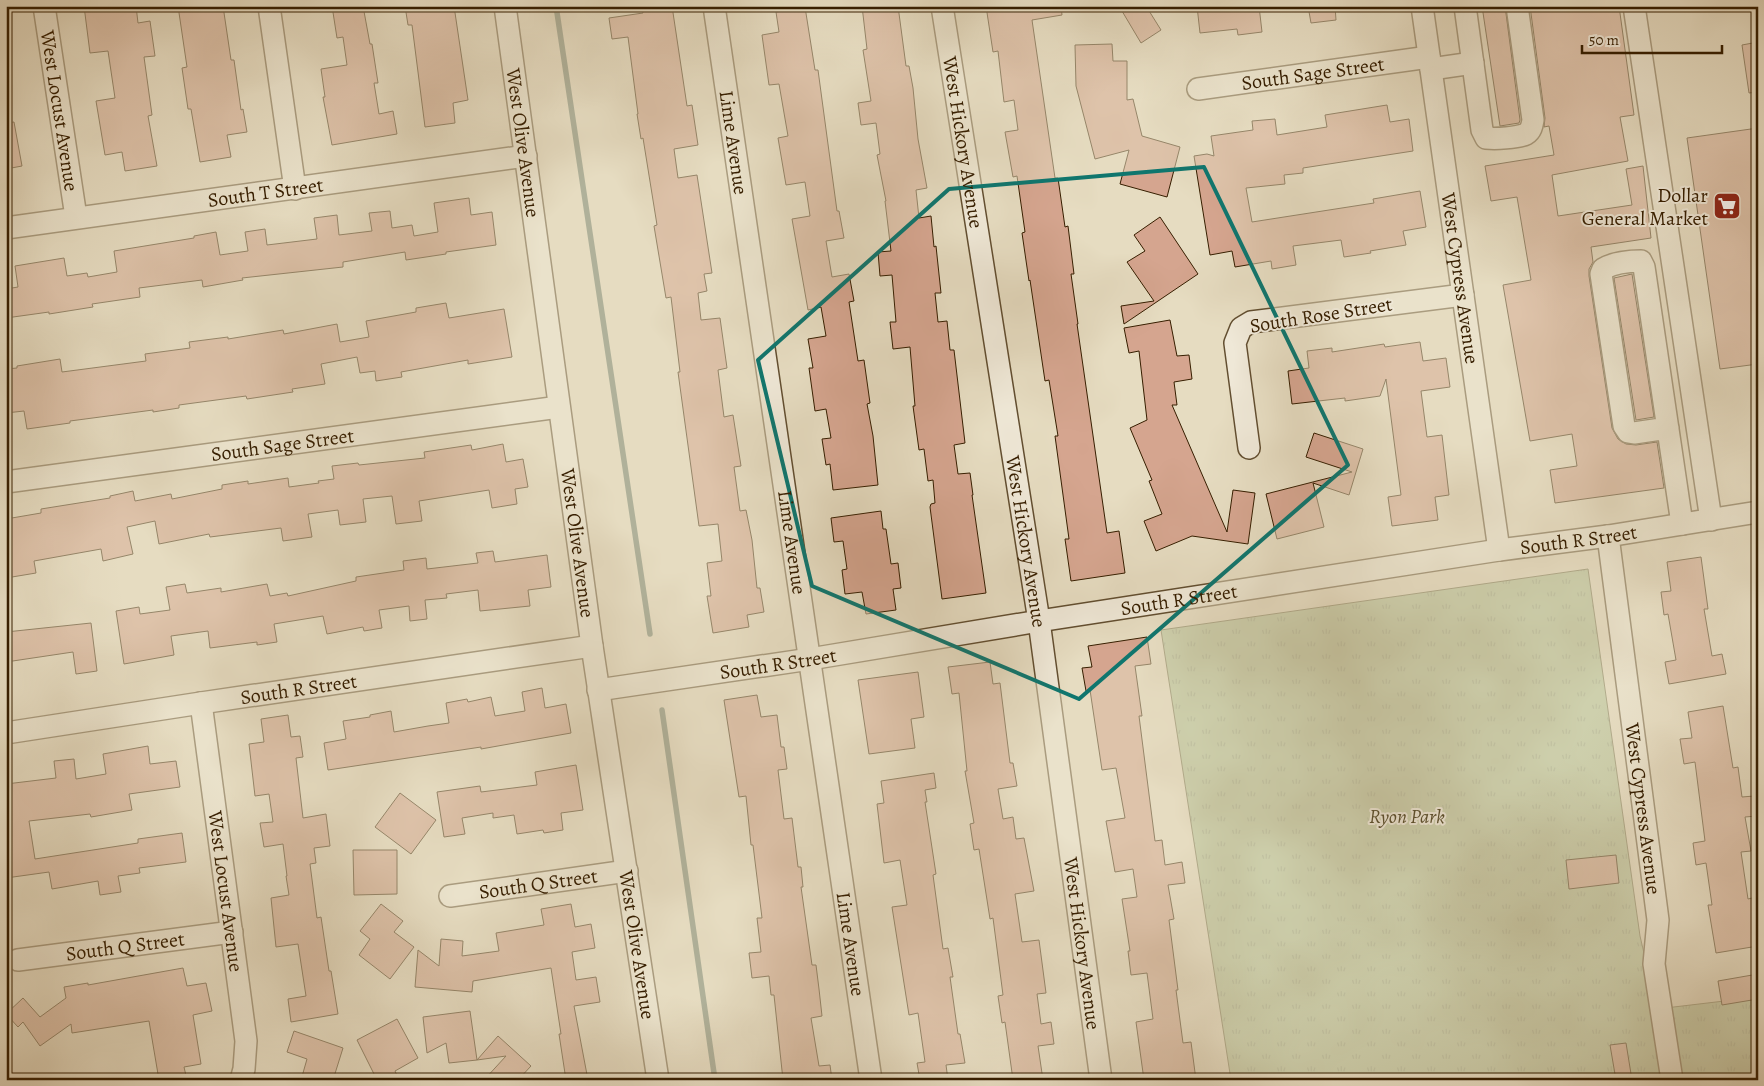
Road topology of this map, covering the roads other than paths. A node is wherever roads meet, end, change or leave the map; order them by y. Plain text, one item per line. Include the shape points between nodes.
1 (44, 6) edge
2 (269, 6) edge
3 (505, 6) edge
4 (714, 6) edge
5 (942, 6) edge
6 (1422, 6) edge
7 (1465, 6) edge
8 (1517, 6) edge
9 (1634, 6) edge
10 (1430, 63) junction
11 (1473, 63) junction
12 (1198, 90) dead end
13 (526, 156) junction
14 (295, 189) junction
15 (76, 217) junction
16 (6, 228) edge
17 (1463, 295) junction
18 (559, 407) junction
19 (1668, 428) junction
20 (1249, 448) dead end
21 (6, 482) edge
22 (1758, 512) edge
23 (1711, 520) junction
24 (1682, 524) junction
25 (1608, 536) junction
26 (1499, 550) junction
27 (1039, 621) junction
28 (592, 646) junction
29 (810, 659) junction
30 (598, 690) junction
31 (201, 703) junction
32 (6, 733) edge
33 (627, 871) junction
34 (450, 896) dead end
35 (232, 932) junction
36 (18, 960) dead end
37 (241, 1080) edge
38 (658, 1080) edge
39 (871, 1080) edge
40 (1101, 1080) edge
41 (1672, 1080) edge

1 - 15 street, West Locust Avenue
2 - 14 street
3 - 13 street, West Olive Avenue
4 - 29 street, Lime Avenue
5 - 27 street, West Hickory Avenue
6 - 10 street, West Cypress Avenue
7 - 11 street
8 - 11 street via 1533,120 1531,130 1525,135 1486,138 1482,130
9 - 23 street
10 - 11 street, South Sage Street
10 - 12 street, South Sage Street
10 - 17 street, West Cypress Avenue
13 - 14 street, South T Street
13 - 18 street, West Olive Avenue
14 - 15 street, South T Street
15 - 16 street, South T Street
17 - 20 street, South Rose Street via 1251,322 1241,328 1235,343
17 - 26 street, West Cypress Avenue
18 - 21 street, South Sage Street
18 - 28 street, West Olive Avenue
19 - 19 street via 1644,267 1635,261 1602,268 1624,426 1628,432 1634,433
19 - 24 street
22 - 23 street, South R Street
23 - 24 street, South R Street
24 - 25 street, South R Street
25 - 26 street, South R Street
25 - 41 street, West Cypress Avenue via 1658,920 1654,964
26 - 27 street, South R Street
27 - 29 street, South R Street
27 - 40 street, West Hickory Avenue
28 - 30 street, West Olive Avenue
28 - 31 street, South R Street
29 - 30 street, South R Street
29 - 39 street, Lime Avenue
30 - 33 street, West Olive Avenue
31 - 32 street, South R Street
31 - 35 street, West Locust Avenue
33 - 34 street, South Q Street
33 - 38 street, West Olive Avenue
35 - 36 street, South Q Street
35 - 37 street, West Locust Avenue via 246,1041

